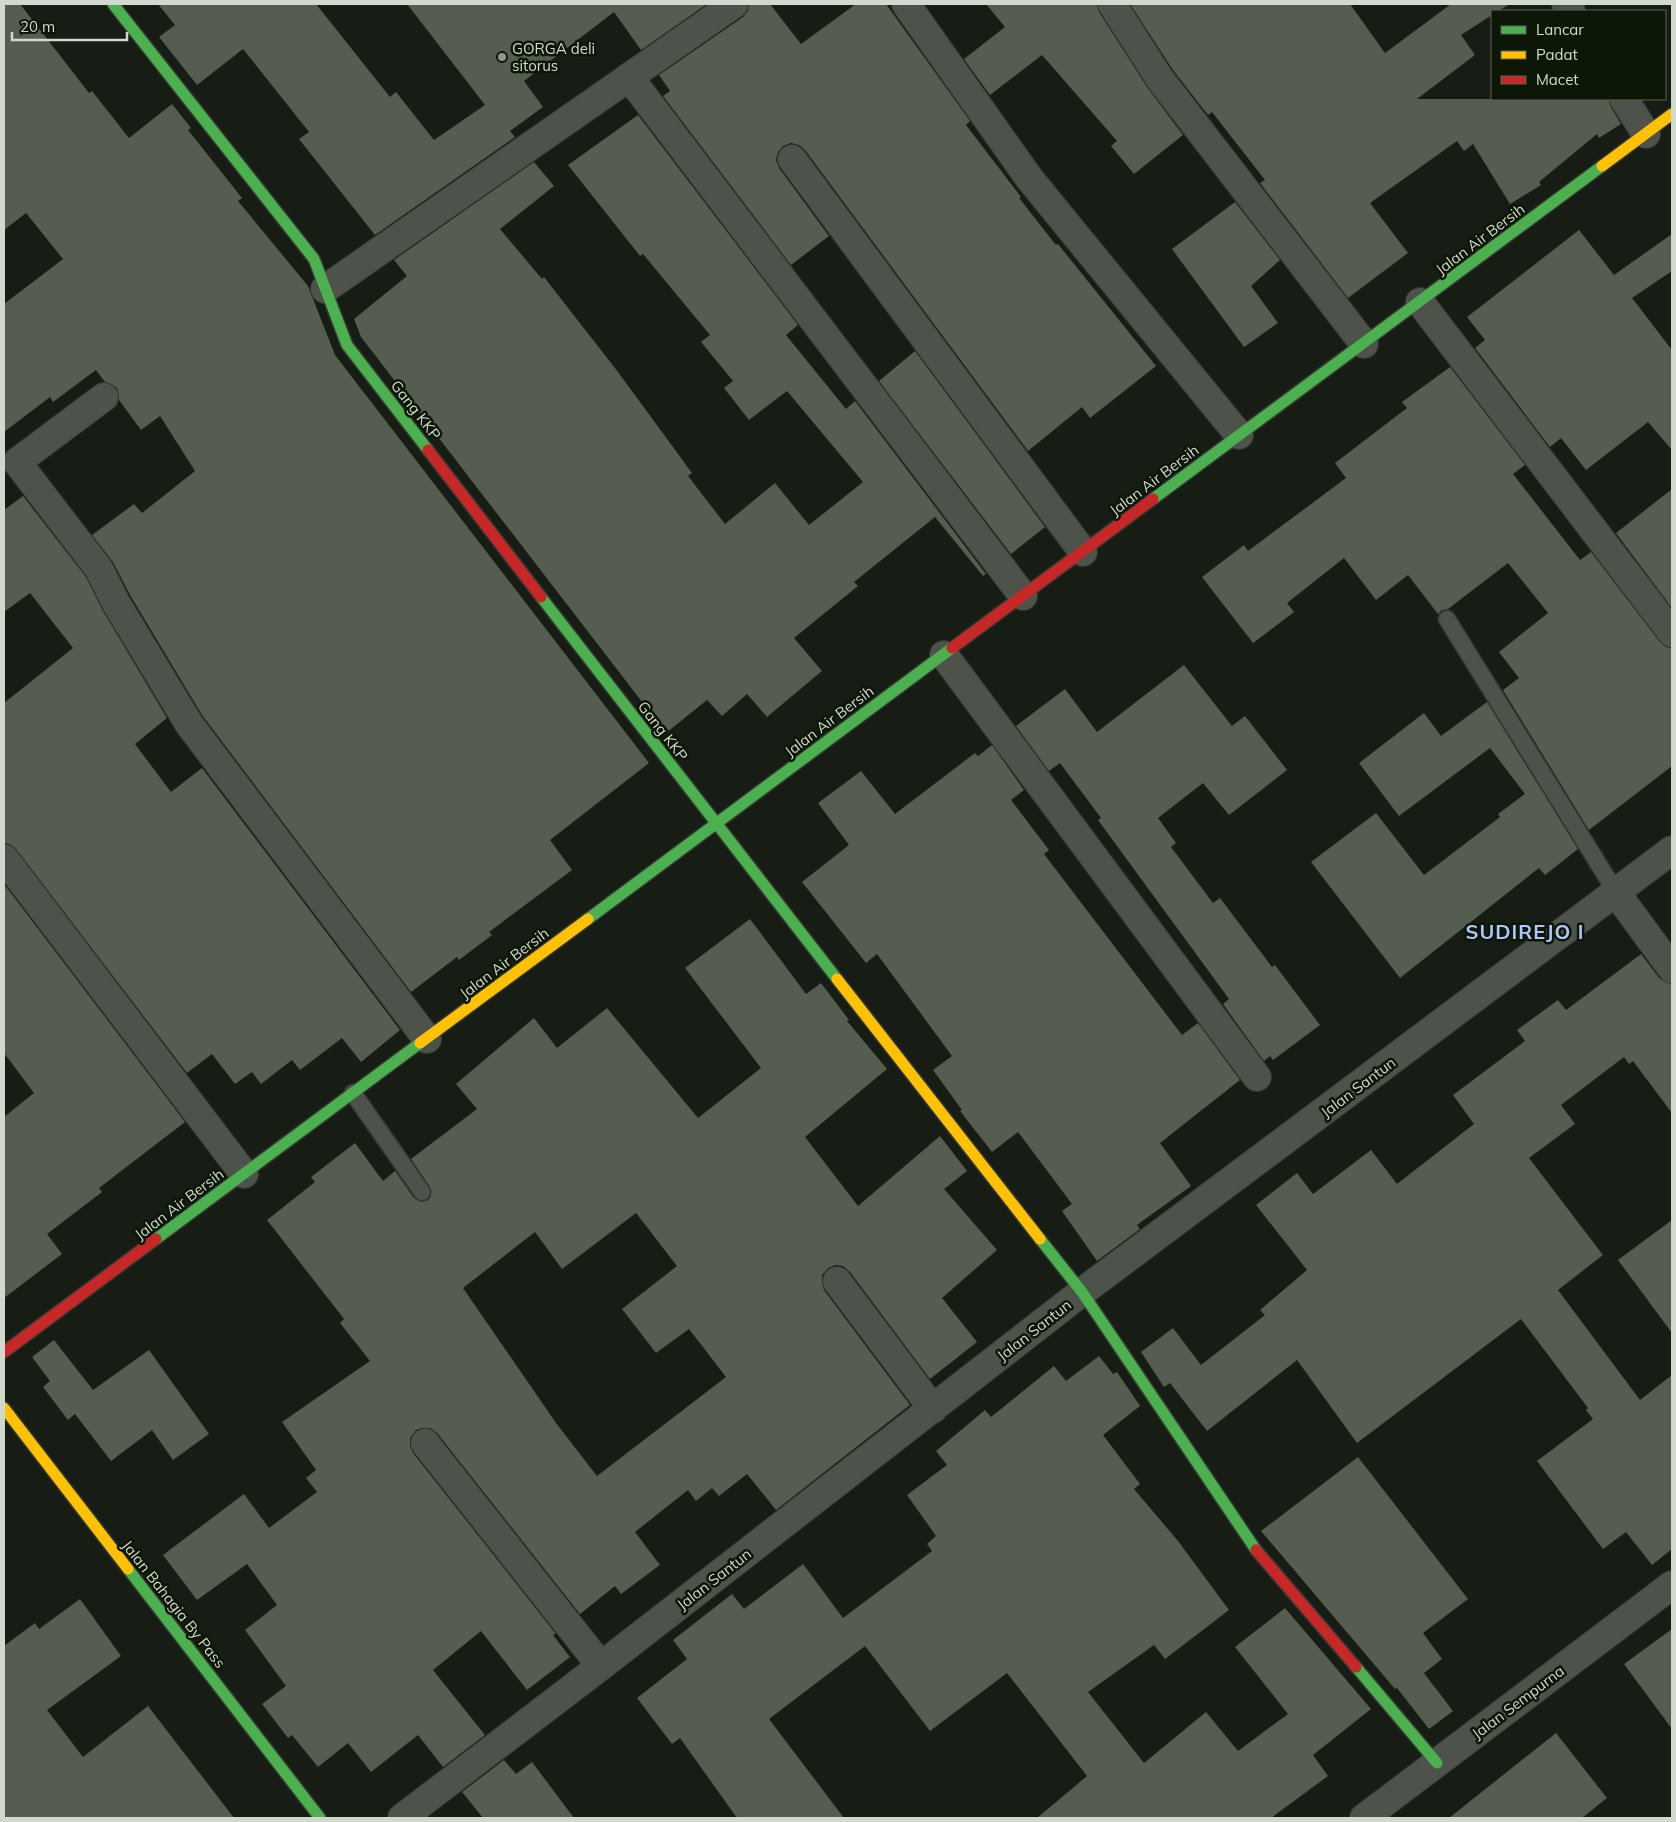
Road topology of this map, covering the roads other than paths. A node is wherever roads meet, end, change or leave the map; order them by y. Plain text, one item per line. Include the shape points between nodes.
1 (114, 4) edge
2 (734, 4) edge
3 (906, 4) edge
4 (1112, 4) edge
5 (629, 78) junction
6 (1625, 100) edge
7 (1672, 114) edge
8 (1646, 134) junction
9 (792, 159) dead end
10 (325, 289) junction
11 (1420, 302) junction
12 (1364, 344) junction
13 (104, 397) dead end
14 (1239, 436) junction
15 (10, 466) edge
16 (1083, 552) junction
17 (1023, 596) junction
18 (1447, 619) dead end
19 (1672, 633) edge
20 (944, 655) junction
21 (716, 824) junction
22 (1672, 850) edge
23 (4, 858) edge
24 (1617, 894) junction
25 (1672, 970) edge
26 (427, 1038) junction
27 (1257, 1077) dead end
28 (354, 1093) junction
29 (244, 1174) junction
30 (422, 1192) dead end
31 (837, 1281) dead end
32 (1082, 1292) junction
33 (4, 1352) edge
34 (4, 1408) edge
35 (933, 1409) junction
36 (425, 1443) dead end
37 (1672, 1585) edge
38 (601, 1666) junction
39 (1437, 1763) junction
40 (320, 1818) edge
41 (402, 1818) edge
42 (1364, 1818) edge

1 - 10 street, Gang KKP via 314,259
2 - 5 street
3 - 14 street via 1029,178
4 - 12 street via 1160,79
5 - 10 street
5 - 17 street
6 - 8 street
7 - 8 street, Jalan Air Bersih
8 - 11 street, Jalan Air Bersih
9 - 16 street
10 - 21 street, Gang KKP via 347,345
11 - 12 street, Jalan Air Bersih
11 - 19 street
12 - 14 street, Jalan Air Bersih
13 - 15 street
14 - 16 street, Jalan Air Bersih
15 - 26 street via 99,570 189,724
16 - 17 street, Jalan Air Bersih
17 - 20 street, Jalan Air Bersih
18 - 24 lane
20 - 21 street, Jalan Air Bersih
20 - 27 street
21 - 26 street, Jalan Air Bersih
21 - 32 street, Gang KKP
22 - 24 street, Jalan Santun
23 - 29 street
24 - 25 street
24 - 32 street, Jalan Santun
26 - 28 street, Jalan Air Bersih
28 - 29 street, Jalan Air Bersih
28 - 30 lane
29 - 33 street, Jalan Air Bersih
31 - 35 street
32 - 35 street, Jalan Santun
32 - 39 street, Gang KKP via 1248,1540
34 - 40 street, Jalan Bahagia By Pass
35 - 38 street, Jalan Santun
36 - 38 street
37 - 39 street, Jalan Sempurna
38 - 41 street, Jalan Santun
39 - 42 street, Jalan Sempurna

